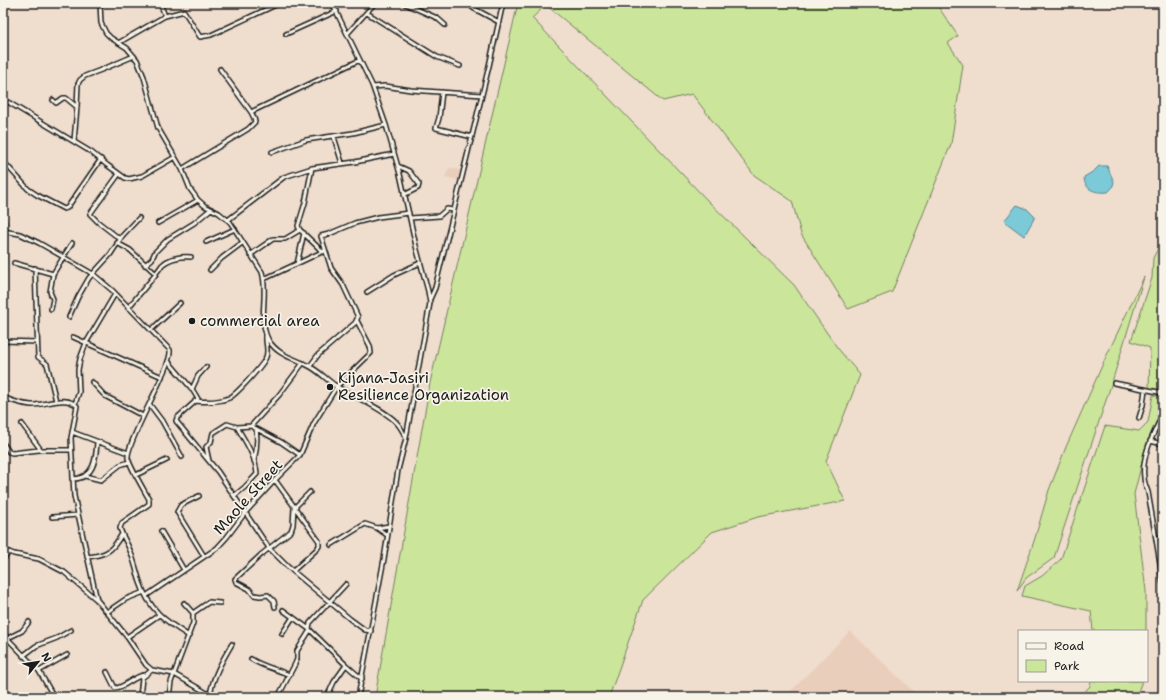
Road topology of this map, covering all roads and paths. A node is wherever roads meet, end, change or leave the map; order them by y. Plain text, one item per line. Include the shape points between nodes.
1 (100, 3) edge
2 (160, 3) edge
3 (280, 3) edge
4 (332, 3) edge
5 (375, 3) edge
6 (403, 3) edge
7 (468, 3) edge
8 (503, 3) edge
9 (337, 11) junction
10 (367, 13) junction
11 (165, 16) junction
12 (499, 22) junction
13 (445, 25) dead end
14 (286, 34) dead end
15 (348, 34) junction
16 (120, 42) junction
17 (134, 56) junction
18 (360, 60) junction
19 (460, 66) dead end
20 (220, 69) dead end
21 (373, 87) junction
22 (442, 92) junction
23 (482, 95) junction
24 (3, 99) edge
25 (53, 100) dead end
26 (78, 107) junction
27 (251, 112) junction
28 (386, 125) junction
29 (334, 137) junction
30 (472, 137) junction
31 (74, 142) junction
32 (272, 152) dead end
33 (394, 154) junction
34 (175, 157) junction
35 (101, 160) junction
36 (3, 161) edge
37 (342, 163) junction
38 (398, 166) junction
39 (312, 168) junction
40 (182, 169) junction
41 (119, 174) junction
42 (404, 195) junction
43 (198, 200) junction
44 (211, 209) junction
45 (453, 210) junction
46 (409, 213) junction
47 (139, 218) dead end
48 (410, 218) junction
49 (228, 220) junction
50 (158, 223) dead end
51 (235, 229) junction
52 (300, 230) junction
53 (3, 231) edge
54 (304, 234) junction
55 (120, 238) junction
56 (206, 242) dead end
57 (72, 243) dead end
58 (117, 243) junction
59 (242, 243) junction
60 (324, 251) junction
61 (250, 255) junction
62 (65, 257) junction
63 (191, 257) dead end
64 (14, 263) dead end
65 (297, 264) junction
66 (420, 264) junction
67 (145, 265) junction
68 (35, 268) junction
69 (210, 270) dead end
70 (156, 273) junction
71 (53, 274) junction
72 (93, 274) junction
73 (264, 279) junction
74 (366, 292) dead end
75 (115, 294) junction
76 (430, 299) junction
77 (180, 303) dead end
78 (128, 308) junction
79 (51, 309) dead end
80 (69, 317) dead end
81 (357, 321) junction
82 (151, 330) junction
83 (266, 334) junction
84 (72, 337) dead end
85 (3, 341) edge
86 (37, 342) junction
87 (86, 343) junction
88 (168, 361) junction
89 (303, 363) junction
90 (206, 366) dead end
91 (310, 366) junction
92 (162, 377) junction
93 (92, 382) dead end
94 (1114, 383) dead end
95 (336, 386) junction
96 (1145, 388) junction
97 (192, 389) junction
98 (1163, 393) edge
99 (3, 397) edge
100 (56, 401) junction
101 (196, 401) junction
102 (75, 404) junction
103 (150, 405) junction
104 (1163, 414) edge
105 (143, 416) junction
106 (1139, 418) dead end
107 (22, 424) dead end
108 (251, 426) junction
109 (237, 427) junction
110 (256, 429) junction
111 (72, 432) junction
112 (406, 438) junction
113 (1150, 441) junction
114 (97, 442) junction
115 (3, 443) edge
116 (1163, 444) edge
117 (42, 450) junction
118 (71, 450) junction
119 (128, 454) junction
120 (300, 455) junction
121 (182, 457) dead end
122 (167, 460) dead end
123 (254, 461) junction
124 (129, 462) junction
125 (209, 462) junction
126 (136, 475) junction
127 (85, 476) junction
128 (72, 479) junction
129 (275, 480) junction
130 (310, 492) dead end
131 (199, 496) dead end
132 (234, 496) junction
133 (295, 506) junction
134 (246, 513) junction
135 (78, 514) junction
136 (52, 517) dead end
137 (389, 526) junction
138 (377, 528) junction
139 (161, 531) dead end
140 (122, 534) junction
141 (387, 535) junction
142 (1156, 537) junction
143 (1163, 539) edge
144 (330, 545) dead end
145 (269, 548) junction
146 (3, 550) edge
147 (9, 552) junction
148 (204, 556) junction
149 (87, 557) junction
150 (3, 560) edge
151 (184, 570) junction
152 (293, 571) junction
153 (1162, 579) edge
154 (346, 584) dead end
155 (144, 592) junction
156 (146, 596) junction
157 (97, 600) junction
158 (330, 602) junction
159 (184, 603) dead end
160 (220, 603) dead end
161 (275, 607) dead end
162 (1163, 607) edge
163 (283, 610) dead end
164 (107, 612) junction
165 (193, 613) junction
166 (159, 615) junction
167 (293, 617) junction
168 (29, 622) dead end
169 (71, 630) dead end
170 (310, 630) junction
171 (371, 631) junction
172 (3, 634) edge
173 (282, 634) dead end
174 (189, 636) junction
175 (127, 637) junction
176 (8, 638) junction
177 (232, 644) dead end
178 (67, 655) dead end
179 (24, 656) junction
180 (251, 659) dead end
181 (346, 666) junction
182 (152, 670) junction
183 (39, 671) junction
184 (107, 672) dead end
185 (174, 674) junction
186 (289, 675) junction
187 (144, 676) junction
188 (362, 680) junction
189 (212, 696) edge
190 (54, 697) edge
191 (140, 697) edge
192 (169, 697) edge
193 (278, 697) edge
194 (327, 697) edge
195 (358, 697) edge

1 - 16 street via 101,23 106,33
2 - 11 street
3 - 11 street via 202,38 184,12
4 - 9 street
5 - 10 street
6 - 13 street via 437,18
7 - 12 street
8 - 12 street
9 - 14 street
9 - 15 street
10 - 15 street
10 - 19 street via 437,57
11 - 16 street
12 - 23 street
15 - 18 street
16 - 17 street
17 - 26 street via 82,78 78,84
17 - 34 street via 144,77 158,128
18 - 21 street
18 - 27 street
20 - 27 street
21 - 22 street
21 - 28 street
22 - 23 street
22 - 30 street via 436,128
23 - 30 street
24 - 31 street
25 - 26 street via 56,103 66,98
26 - 31 street
27 - 40 street via 255,122 248,129
28 - 29 street
28 - 33 street
29 - 32 street via 306,140
29 - 37 street
30 - 45 street
31 - 35 street
33 - 37 street
33 - 38 street
34 - 40 street
34 - 41 street via 142,176 129,179
35 - 36 street via 64,209 28,189
35 - 41 street
37 - 39 street
38 - 42 street
38 - 42 street via 409,171 419,184 418,188
39 - 49 street via 284,177
39 - 52 street via 305,203 298,222
40 - 43 street via 190,189
41 - 55 street via 90,214
42 - 46 street
43 - 44 street
43 - 50 street
44 - 49 street
44 - 67 street via 168,239
45 - 48 street via 447,210 439,216
45 - 76 street via 435,288
46 - 48 street
46 - 60 street via 378,217 323,235 321,237
47 - 55 street
48 - 66 street
49 - 51 street
51 - 56 street
51 - 59 street
52 - 54 street
52 - 61 street via 285,239 273,239
53 - 62 street via 29,238
54 - 60 street
54 - 65 street
55 - 58 street
57 - 62 street
58 - 67 street via 130,250
58 - 72 street
59 - 61 street
59 - 69 street
60 - 65 street
60 - 81 street via 331,268 353,303 358,315
61 - 73 street
62 - 71 street
62 - 72 street
63 - 70 street via 170,260
64 - 68 street
65 - 73 street
66 - 74 street
66 - 76 street
67 - 70 street
68 - 71 street
68 - 86 street
70 - 78 street
71 - 79 street
72 - 75 street
72 - 80 street
73 - 83 street via 263,309
75 - 78 street
75 - 87 street
76 - 112 street
77 - 82 street
78 - 82 street
81 - 91 street via 314,358
81 - 95 street, Maole Street via 371,353
82 - 88 street via 170,350
83 - 89 street via 276,350
83 - 101 street via 266,358 237,392 230,398
84 - 87 street
85 - 86 street
86 - 100 street via 38,357 47,364
87 - 92 street
87 - 102 street via 78,364 79,392
88 - 92 street
88 - 97 street
89 - 91 street
89 - 108 street
90 - 97 street
91 - 95 street
92 - 103 street
93 - 105 street via 105,396
94 - 96 street
95 - 112 street via 389,416
95 - 120 street, Maole Street via 314,423
96 - 98 street
96 - 106 street
97 - 101 street via 198,399
99 - 100 street via 31,405
100 - 102 street
101 - 125 street via 176,420
102 - 111 street via 77,409
103 - 105 street
103 - 121 street
104 - 113 street
105 - 119 street
107 - 117 street
108 - 109 street
108 - 110 street
109 - 123 street
109 - 125 street via 227,424 213,433 212,440 206,448
110 - 120 street
110 - 123 street via 258,440
111 - 114 street
111 - 118 street
112 - 137 street
113 - 116 street
113 - 142 street via 1143,473
114 - 119 street
114 - 127 street via 93,467
115 - 117 street via 11,453
117 - 118 street
118 - 128 street
119 - 124 street
120 - 129 street, Maole Street
122 - 126 street
123 - 132 street via 257,474
124 - 126 street
124 - 127 street via 120,464 101,480
125 - 132 street
126 - 140 street via 150,502 122,523
127 - 128 street
128 - 135 street
129 - 133 street
129 - 134 street, Maole Street
130 - 133 street
131 - 148 street via 181,506 177,512
132 - 134 street
133 - 145 street via 291,531
133 - 152 street via 319,541 319,546
134 - 145 street
134 - 148 street, Maole Street via 217,548
135 - 136 street
135 - 149 street
137 - 138 street
137 - 141 street
138 - 141 street
138 - 144 street via 365,524
139 - 151 street
140 - 149 street via 110,550 99,556
140 - 155 street via 131,552
141 - 171 street
142 - 143 street
142 - 153 street
145 - 152 street
145 - 161 street via 235,579 254,595 268,596 274,601
146 - 147 street
147 - 150 street
147 - 157 street via 39,559 64,572
148 - 151 street, Maole Street
149 - 157 street
151 - 156 street, Maole Street
152 - 158 street
153 - 162 street
154 - 158 street
155 - 156 street
155 - 164 street via 126,599
156 - 166 street
157 - 164 street
158 - 170 street via 310,623
158 - 171 street via 364,630
159 - 165 street
160 - 165 street via 209,602
163 - 167 street
164 - 175 street
165 - 174 street
166 - 174 street
166 - 175 street
167 - 170 street
167 - 173 street
168 - 176 street via 22,631
169 - 179 street via 36,646
170 - 181 street
170 - 186 street via 297,651 297,659
171 - 188 street
172 - 176 street
174 - 185 street
175 - 182 street via 142,661
176 - 179 street
177 - 189 street via 212,682
178 - 183 street
179 - 183 street
180 - 186 street
181 - 188 street
181 - 194 street
182 - 185 street
182 - 187 street
183 - 190 street
184 - 187 street via 115,688
185 - 189 street
185 - 192 street
186 - 193 street
187 - 191 street
188 - 195 street

